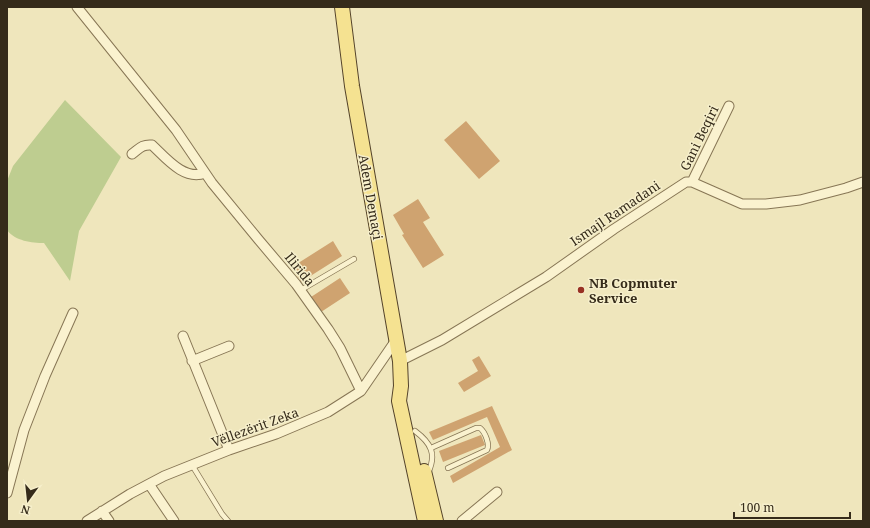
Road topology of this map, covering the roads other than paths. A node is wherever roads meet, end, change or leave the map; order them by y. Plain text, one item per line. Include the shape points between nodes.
1 (77, 7) edge
2 (342, 7) edge
3 (729, 106) dead end
4 (132, 154) dead end
5 (206, 173) junction
6 (692, 182) junction
7 (863, 182) edge
8 (354, 259) dead end
9 (300, 290) junction
10 (73, 313) dead end
11 (183, 336) dead end
12 (396, 340) junction
13 (229, 346) dead end
14 (192, 361) junction
15 (400, 361) junction
16 (400, 386) junction
17 (361, 391) junction
18 (415, 431) junction
19 (431, 448) junction
20 (229, 450) junction
21 (192, 464) junction
22 (448, 468) dead end
23 (426, 478) junction
24 (149, 484) junction
25 (497, 492) dead end
26 (7, 493) edge
27 (102, 512) junction
28 (87, 521) edge
29 (109, 521) edge
30 (174, 521) edge
31 (228, 521) edge
32 (425, 521) edge
33 (436, 521) edge
34 (462, 521) edge

1 - 5 street, Ilirida via 176,130
2 - 12 main road, Adem Demaçi via 352,86
3 - 6 street, Gani Beqiri
4 - 5 street via 142,145 152,145 181,171 188,174
5 - 9 street, Ilirida
6 - 7 street via 742,204 766,204 800,200
6 - 15 street, Ismajl Ramadani via 681,184 546,277 442,340
8 - 9 lane
9 - 17 street, Ilirida via 340,348
10 - 26 street via 24,430
11 - 14 street
12 - 15 main road, Adem Demaçi
12 - 17 street, Vëllezërit Zeka
13 - 14 street
14 - 20 street
15 - 16 main road, Adem Demaçi
16 - 18 main road, Adem Demaçi via 408,399
16 - 32 main road, Adem Demaçi via 399,401
17 - 20 street, Vëllezërit Zeka via 328,412
18 - 19 lane
18 - 23 main road, Adem Demaçi
19 - 22 lane via 476,428 482,430 488,444 487,450
19 - 23 lane via 432,460
20 - 21 street, Vëllezërit Zeka
21 - 24 street, Vëllezërit Zeka
21 - 31 lane
23 - 33 main road, Adem Demaçi
24 - 27 street, Vëllezërit Zeka
24 - 30 street
25 - 34 street
27 - 28 street, Vëllezërit Zeka
27 - 29 street

